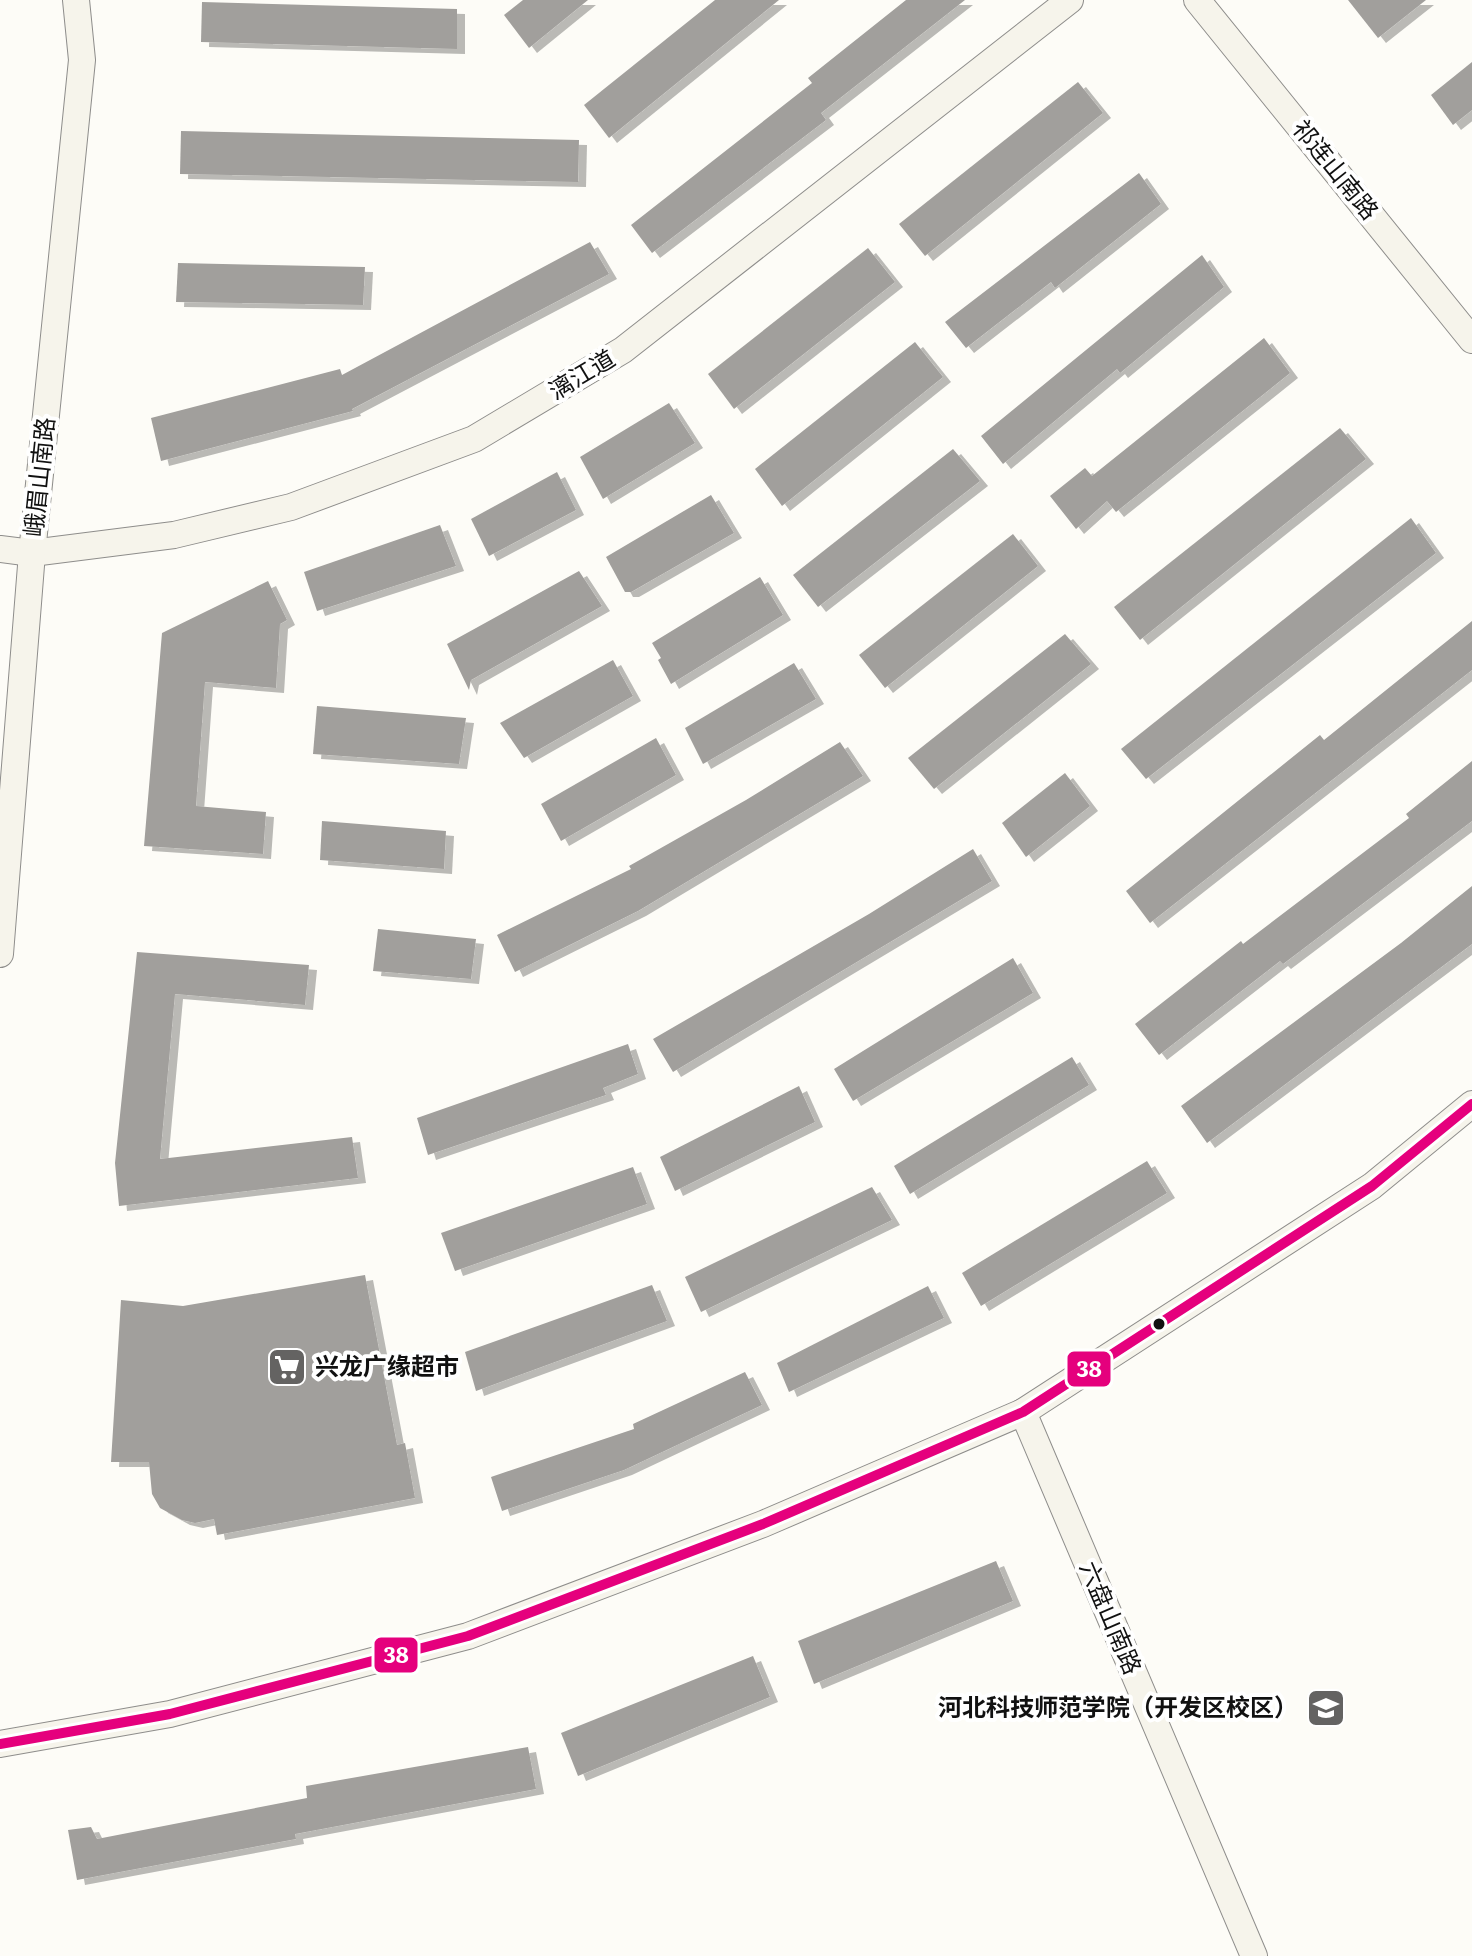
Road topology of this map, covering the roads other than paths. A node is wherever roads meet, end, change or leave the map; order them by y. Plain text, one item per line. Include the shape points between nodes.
1 (76, 0) edge
2 (1070, 0) edge
3 (1197, 0) edge
4 (1472, 340) edge
5 (0, 549) edge
6 (32, 553) junction
7 (0, 954) edge
8 (1472, 1104) edge
9 (1023, 1412) junction
10 (0, 1744) edge
11 (1254, 1956) edge

1 - 6 street, 峨眉山南路 via 82,60
2 - 6 street, 漓江道 via 623,350 474,439 291,507 174,535
3 - 4 street, 祁连山南路
5 - 6 street, 漓江道
6 - 7 street, 峨眉山南路
8 - 9 street via 1372,1186
9 - 10 street via 763,1524 468,1636 170,1714
9 - 11 street, 六盘山南路

